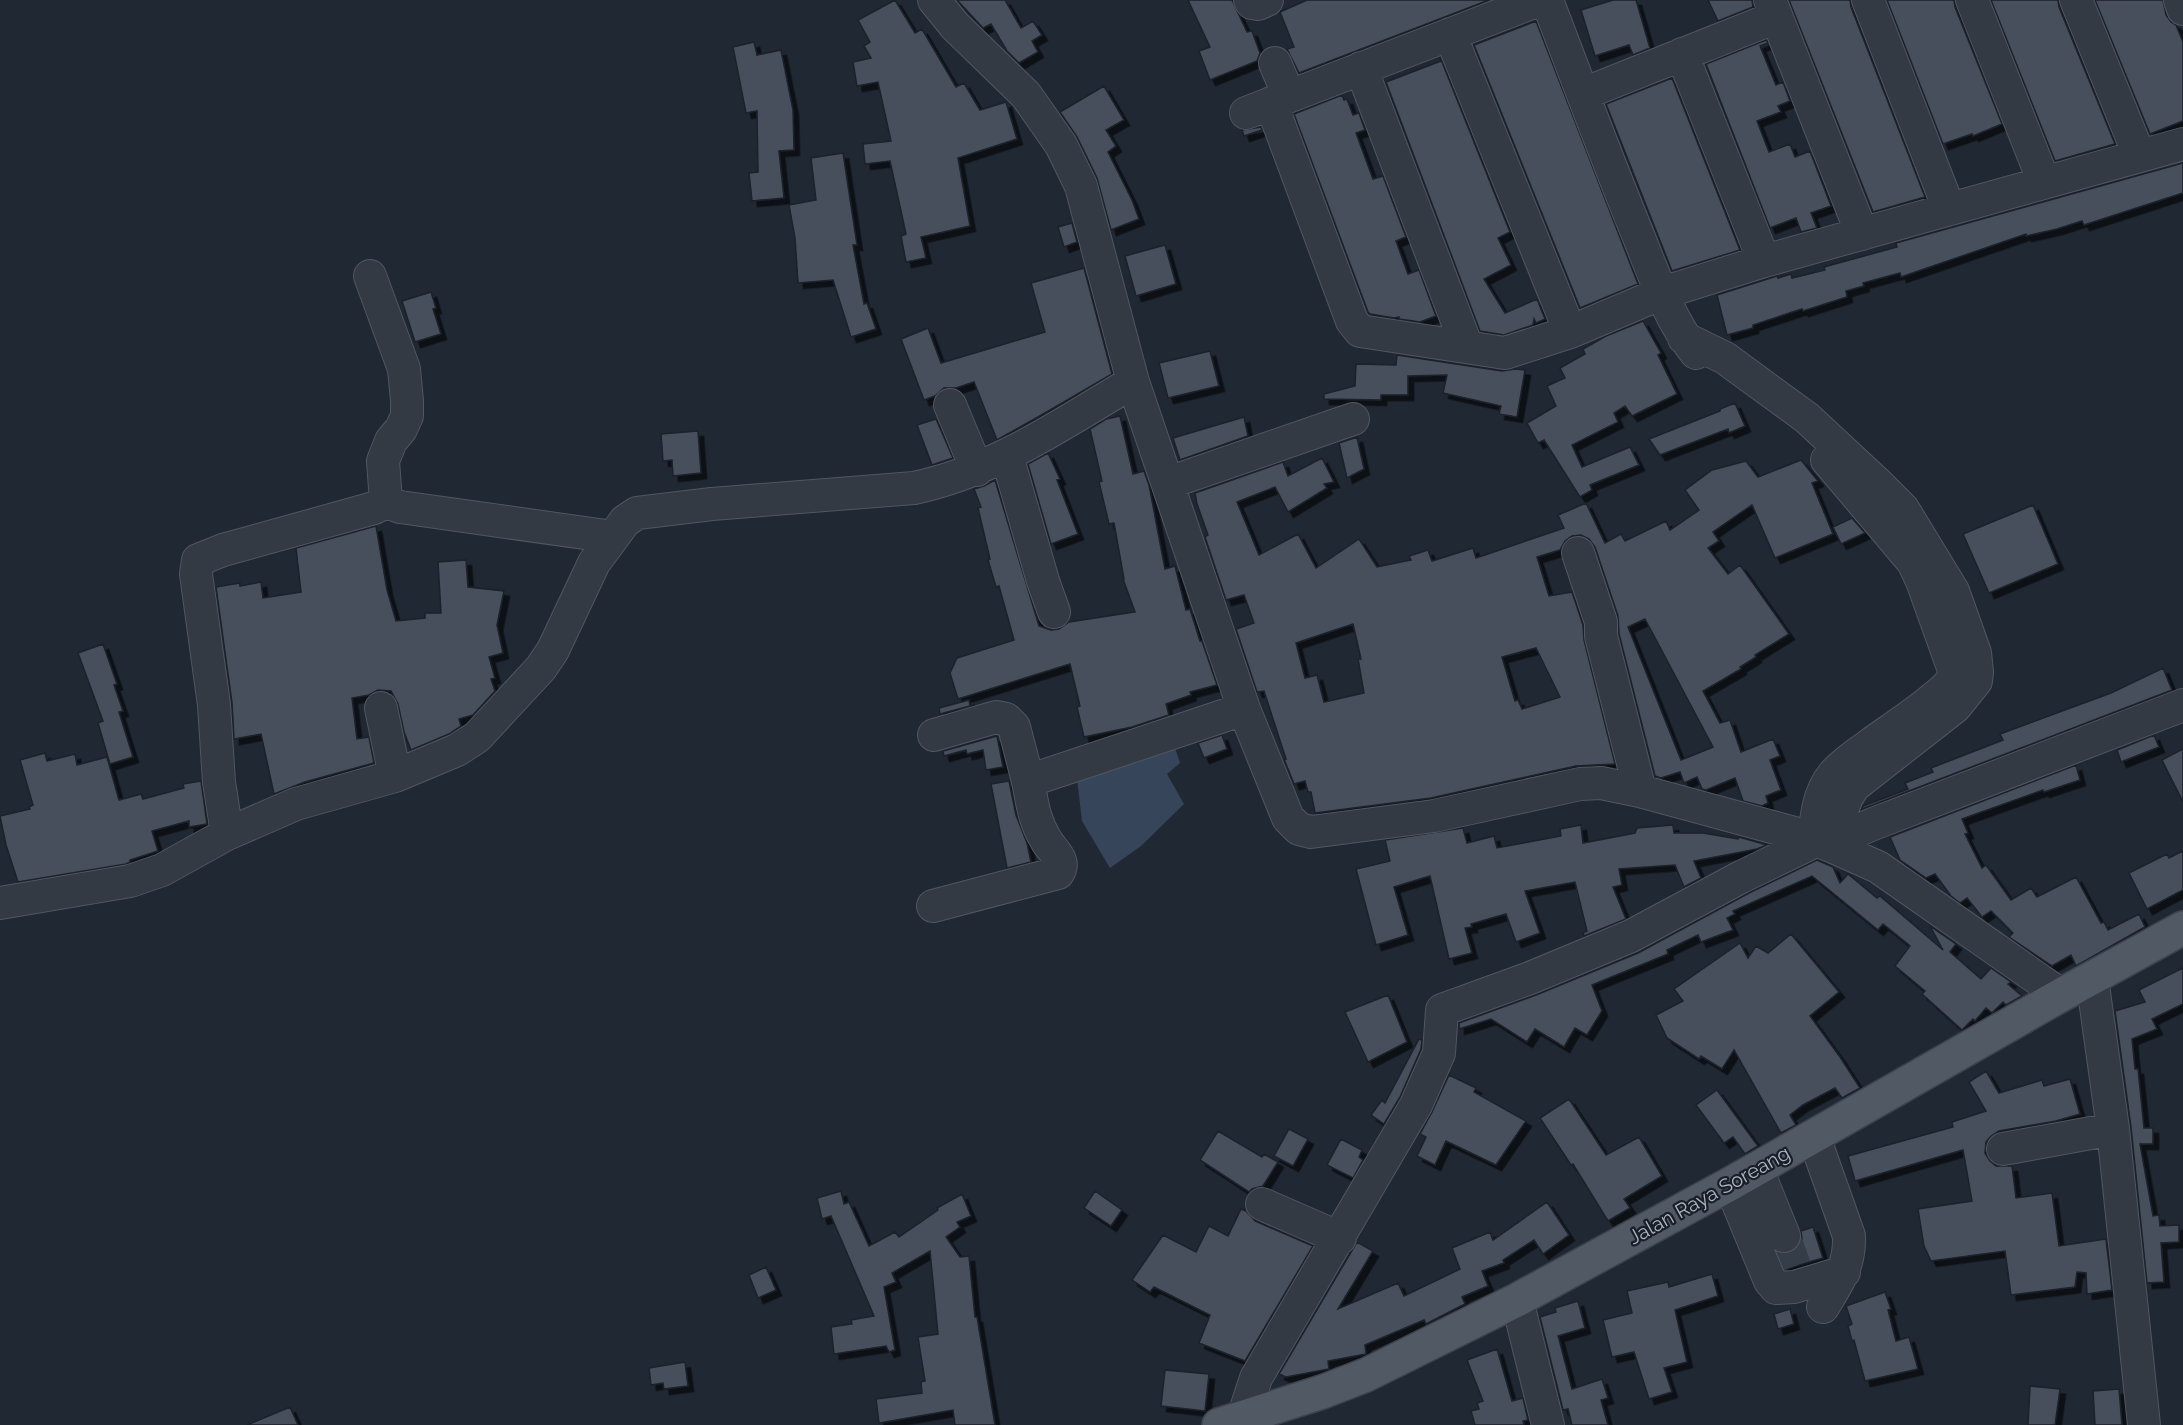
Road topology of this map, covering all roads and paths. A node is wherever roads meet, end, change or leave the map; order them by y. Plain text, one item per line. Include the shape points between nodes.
1 (934, 0) edge
2 (1250, 0) edge
3 (1267, 0) edge
4 (1539, 0) edge
5 (1547, 0) edge
6 (1868, 0) edge
7 (1972, 0) edge
8 (2076, 0) edge
9 (2180, 0) edge
10 (1773, 8) edge
11 (2183, 9) edge
12 (1450, 34) junction
13 (1682, 54) junction
14 (1275, 63) dead end
15 (1361, 68) junction
16 (1583, 94) junction
17 (1269, 104) junction
18 (2183, 144) edge
19 (2139, 155) junction
20 (2044, 182) junction
21 (1949, 209) junction
22 (1862, 234) junction
23 (1764, 261) junction
24 (370, 276) dead end
25 (1662, 293) junction
26 (1570, 332) junction
27 (1467, 347) junction
28 (1133, 382) junction
29 (950, 405) dead end
30 (1353, 419) dead end
31 (1007, 456) junction
32 (977, 470) junction
33 (1168, 483) junction
34 (386, 502) junction
35 (613, 537) junction
36 (1578, 553) dead end
37 (1054, 612) dead end
38 (2183, 705) edge
39 (381, 708) dead end
40 (1244, 709) junction
41 (934, 735) dead end
42 (395, 776) junction
43 (1028, 781) junction
44 (1640, 791) junction
45 (227, 834) junction
46 (1824, 844) junction
47 (0, 903) edge
48 (933, 906) dead end
49 (2183, 928) edge
50 (2092, 978) junction
51 (2061, 995) junction
52 (2113, 1129) junction
53 (1814, 1137) junction
54 (2003, 1149) dead end
55 (1743, 1177) junction
56 (1262, 1204) dead end
57 (1784, 1236) tunnel mouth
58 (1340, 1238) junction
59 (1517, 1300) junction
60 (1231, 1421) edge
61 (1548, 1425) edge
62 (2144, 1425) edge

1 - 28 street via 955,26 1026,95 1071,164 1081,186
2 - 3 street via 1258,4
4 - 12 street
5 - 16 street
6 - 21 street
7 - 20 street
8 - 19 street
9 - 11 street
10 - 13 street
10 - 22 street
12 - 15 street
12 - 26 street
13 - 16 street
13 - 23 street
14 - 17 street
15 - 17 street
15 - 27 street
16 - 25 street
17 - 27 street via 1357,328 1372,334
18 - 19 street
19 - 20 street
20 - 21 street
21 - 22 street
22 - 23 street
23 - 25 street
24 - 34 street via 404,369 407,401 407,416 383,461
25 - 26 street
25 - 46 street via 1684,338 1708,368 1831,464 1916,547 1922,581 1954,676 1928,704 1832,776 1814,823
26 - 27 street via 1505,353
28 - 31 street
28 - 33 street
29 - 32 street
30 - 33 street
31 - 32 street
31 - 37 street
32 - 35 street via 915,488 648,510 630,516
33 - 40 street
34 - 35 street
34 - 45 street via 223,550 201,558 196,564
35 - 42 street via 594,563 541,668 477,737 457,750
36 - 44 street via 1601,622 1601,636
38 - 46 street
39 - 42 street
40 - 43 street
40 - 44 street via 1288,818 1305,831 1434,816 1591,782
41 - 43 street via 996,717 1006,719 1014,727
42 - 45 street via 296,804
43 - 48 street via 1035,818 1048,845 1060,858 1061,870
44 - 46 street
45 - 47 street via 162,870 130,881
46 - 51 street via 1878,867
46 - 58 street via 1741,878 1632,936 1442,1010 1439,1053 1416,1105
49 - 50 main road, Jalan Raya Soreang
50 - 51 main road, Jalan Raya Soreang
50 - 52 street
51 - 53 main road, Jalan Raya Soreang
52 - 54 street
52 - 62 street
53 - 55 main road, Jalan Raya Soreang
53 - 55 street via 1849,1236 1850,1253 1844,1272 1808,1286 1779,1289 1772,1285
55 - 57 street
55 - 59 main road, Jalan Raya Soreang
56 - 58 street
58 - 60 street
59 - 60 main road, Jalan Raya Soreang via 1366,1375
59 - 61 street

